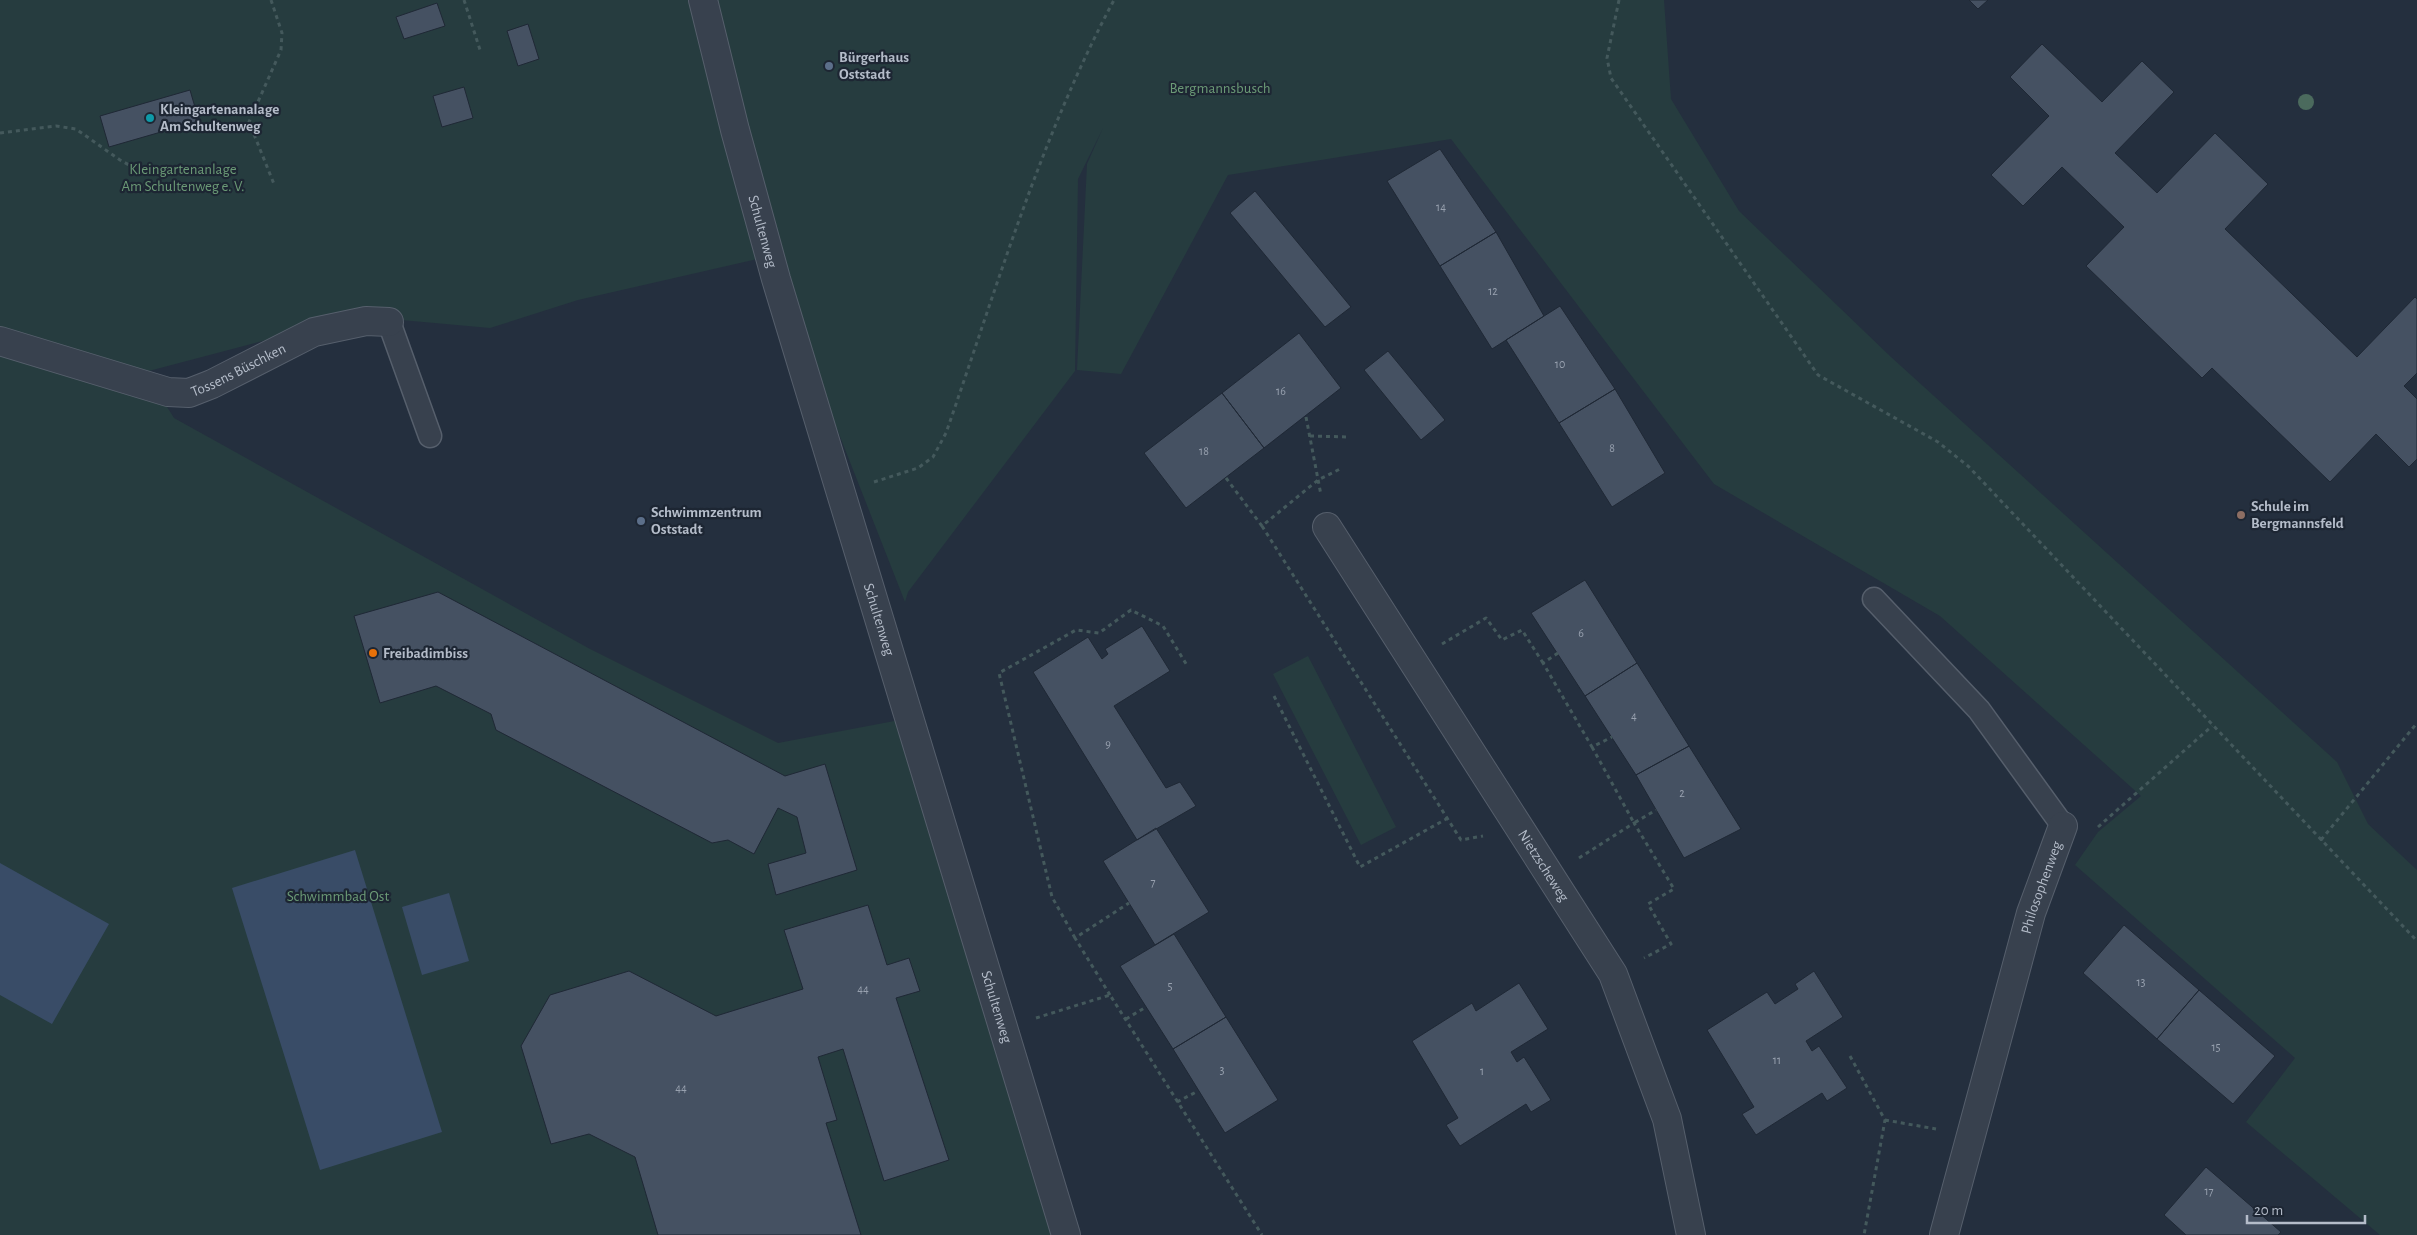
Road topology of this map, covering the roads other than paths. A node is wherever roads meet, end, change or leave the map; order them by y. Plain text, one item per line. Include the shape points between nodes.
1 (703, 0) edge
2 (389, 322) joint
3 (0, 341) edge
4 (430, 436) dead end
5 (1327, 527) road end
6 (1874, 599) dead end
7 (2064, 826) joint
8 (1066, 1235) edge
9 (1691, 1235) edge
10 (1944, 1235) edge

1 - 8 street, Schultenweg via 776,279
2 - 3 street, Tossens Büschken via 366,321 314,332 189,393 168,392
2 - 4 lane
5 - 9 street, Nietzscheweg via 1614,974 1668,1119
6 - 7 lane, Philosophenweg via 1979,710
7 - 10 street, Philosophenweg via 2031,913

